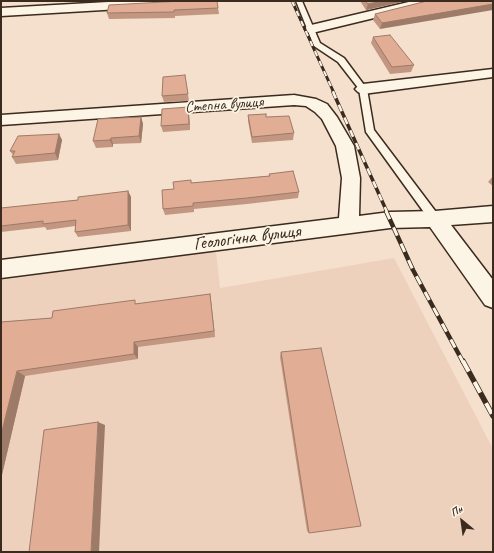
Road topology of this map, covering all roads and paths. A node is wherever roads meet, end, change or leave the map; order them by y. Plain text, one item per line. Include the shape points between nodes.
1 (190, 1) edge
2 (299, 1) edge
3 (428, 1) edge
4 (6, 12) edge
5 (312, 28) junction
6 (493, 73) edge
7 (363, 89) junction
8 (1, 120) edge
9 (493, 214) edge
10 (435, 220) junction
11 (349, 226) junction
12 (1, 269) edge
13 (493, 298) edge

1 - 4 street
2 - 5 lane
3 - 5 street
5 - 7 lane via 317,44 341,60
6 - 7 street
7 - 10 lane via 369,130
8 - 11 street, Степна вулиця via 294,100 310,102 321,108 329,118 344,146 351,178
9 - 10 street, Геологічна вулиця
10 - 11 street, Геологічна вулиця via 390,220
10 - 13 street
11 - 12 street, Геологічна вулиця

